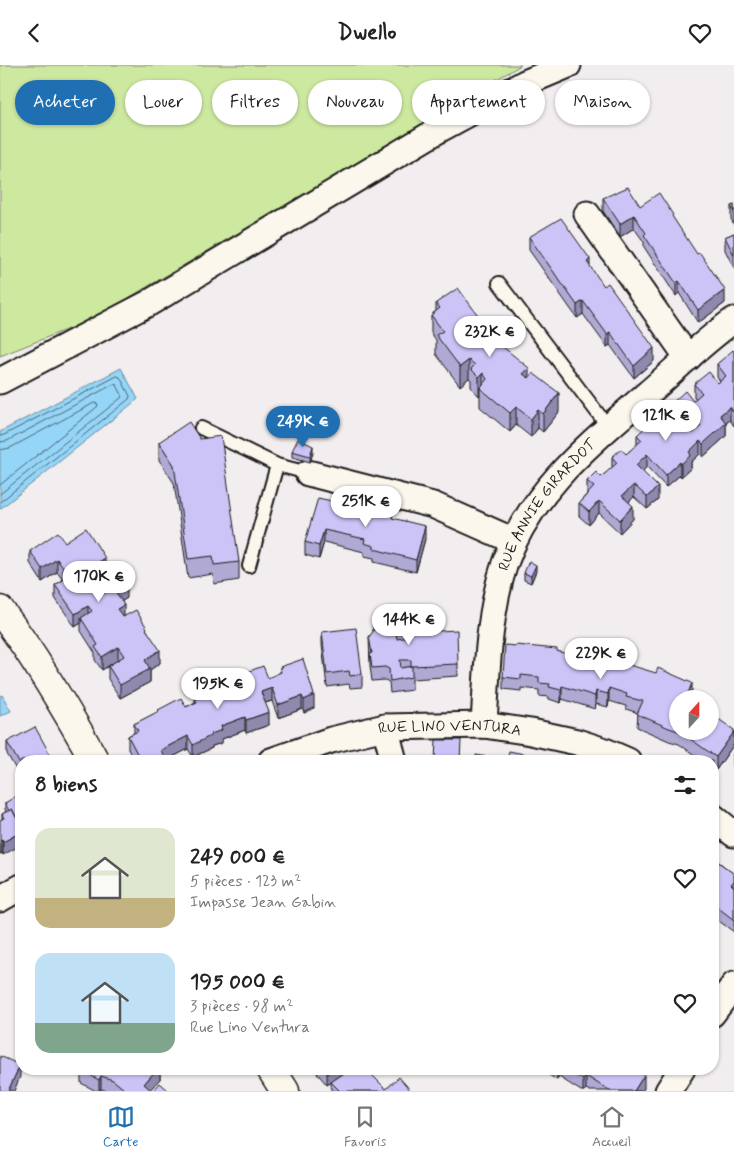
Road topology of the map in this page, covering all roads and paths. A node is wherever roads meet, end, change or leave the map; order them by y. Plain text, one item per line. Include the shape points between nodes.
1 (568, 65) edge
2 (587, 214) dead end
3 (499, 283) dead end
4 (734, 320) edge
5 (688, 358) junction
6 (0, 381) edge
7 (201, 428) dead end
8 (609, 428) junction
9 (277, 465) junction
10 (308, 473) joint
11 (514, 541) junction
12 (249, 566) dead end
13 (0, 610) edge
14 (484, 725) junction
15 (386, 727) junction
16 (92, 755) edge
17 (289, 755) edge
18 (393, 755) edge
19 (614, 755) edge
20 (719, 822) edge
21 (734, 834) edge
22 (15, 890) edge
23 (0, 899) edge
24 (734, 985) edge
25 (719, 1005) edge
26 (275, 1075) edge
27 (285, 1091) edge

1 - 6 street via 525,83 440,129 149,303
2 - 5 street
3 - 8 lane
4 - 5 street, RUE ANNIE GIRARDOT
5 - 8 street, RUE ANNIE GIRARDOT
7 - 9 lane
8 - 11 street, RUE ANNIE GIRARDOT via 552,482
9 - 10 lane
9 - 12 lane
10 - 11 street via 433,505
11 - 14 street, RUE ANNIE GIRARDOT via 492,618
13 - 16 street via 22,640
14 - 15 street, RUE LINO VENTURA
14 - 19 street, RUE LINO VENTURA via 577,742
15 - 17 street, RUE LINO VENTURA via 331,740
15 - 18 street
20 - 21 street
22 - 23 street
24 - 25 street
26 - 27 street

